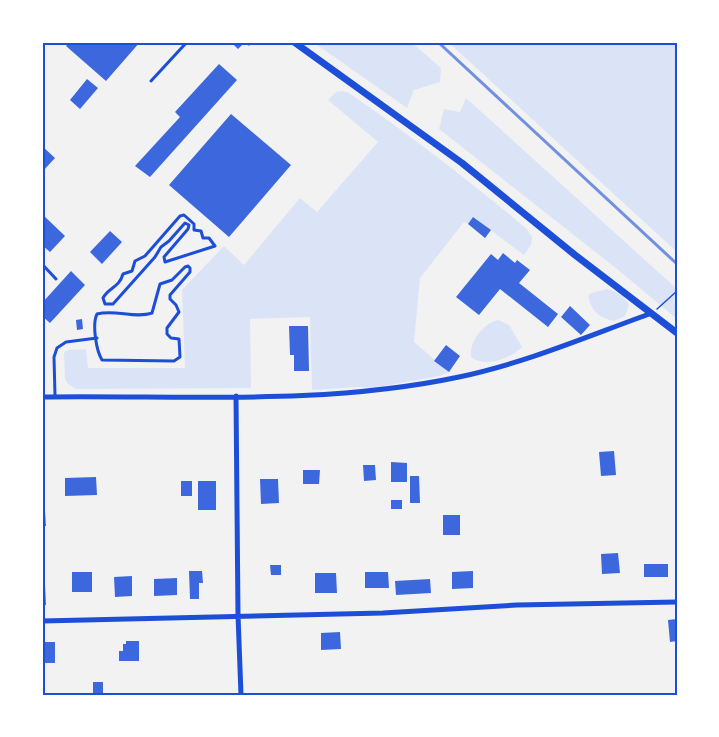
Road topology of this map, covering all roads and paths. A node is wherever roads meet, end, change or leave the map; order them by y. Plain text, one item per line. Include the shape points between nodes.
1 (187, 42) edge
2 (294, 42) edge
3 (151, 81) dead end
4 (213, 241) joint
5 (42, 264) edge
6 (56, 279) dead end
7 (677, 291) edge
8 (653, 313) junction
9 (677, 333) edge
10 (97, 338) junction
11 (42, 396) edge
12 (55, 396) junction
13 (236, 396) junction
14 (677, 602) edge
15 (238, 615) junction
16 (42, 621) edge
17 (242, 695) edge

1 - 3 lane
2 - 8 street via 462,164
4 - 4 lane via 203,238 192,222 180,216 145,256 135,261 132,271 123,274 120,284 103,301 112,304 185,224 188,229 164,257 165,262 211,249 215,246
5 - 6 lane
7 - 8 path
8 - 9 street
8 - 13 street via 546,354 460,377 348,394
10 - 10 lane via 98,314 152,313 160,284 172,280 185,267 190,268 170,295 179,312 167,334 179,339 178,360 106,361 100,357
10 - 12 lane via 66,342 57,348
11 - 12 street
12 - 13 street
13 - 15 street
14 - 15 street
15 - 16 street
15 - 17 street

